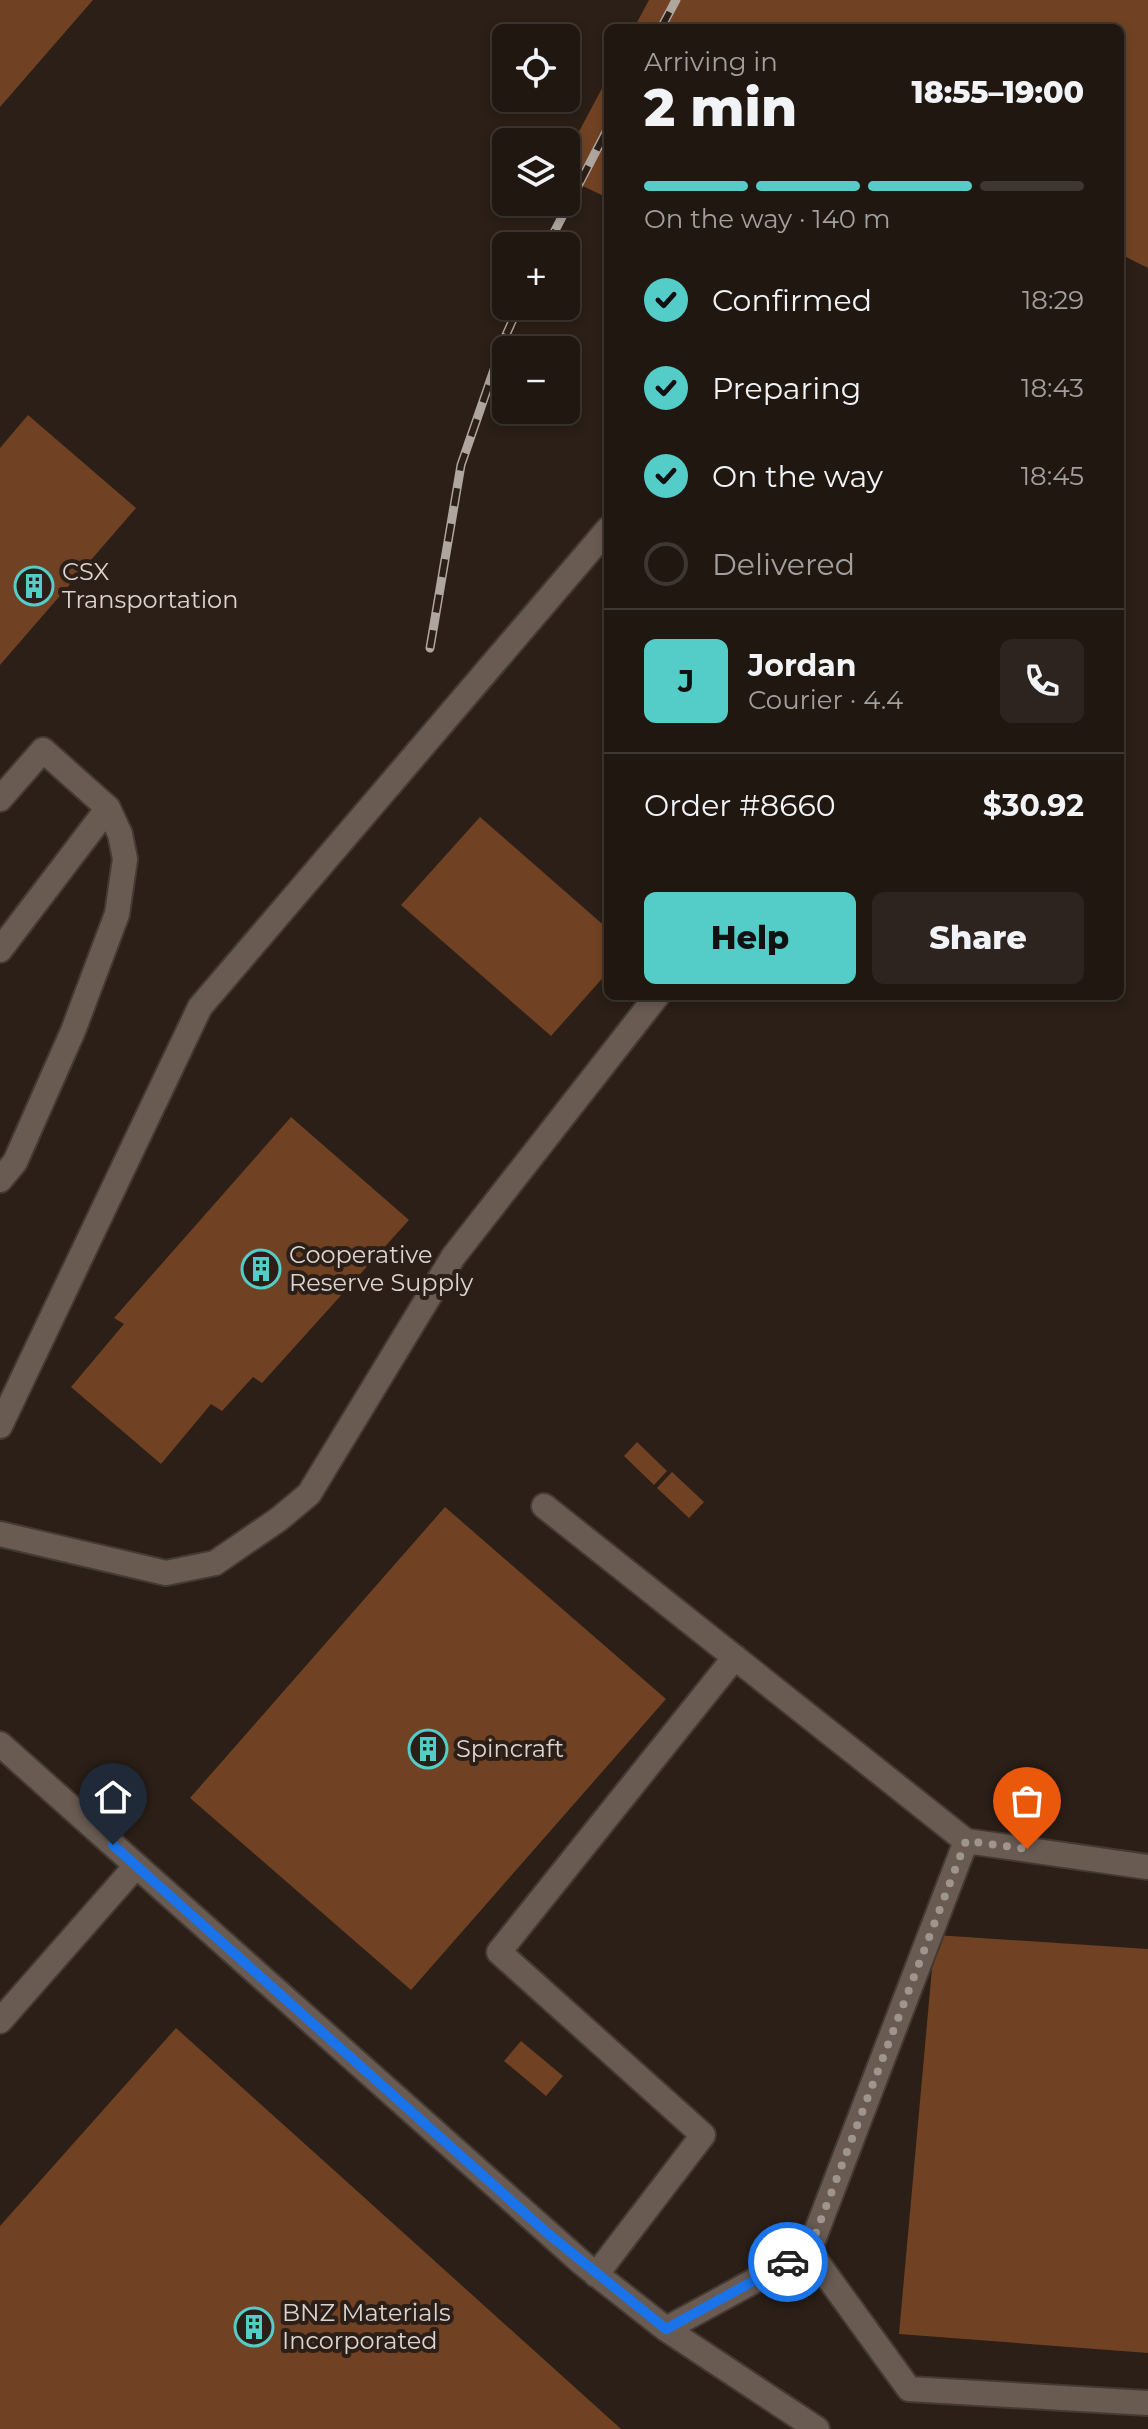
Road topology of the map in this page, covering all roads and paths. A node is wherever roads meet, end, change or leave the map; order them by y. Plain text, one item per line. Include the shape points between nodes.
1 (604, 534) edge
2 (0, 799) edge
3 (108, 808) junction
4 (0, 950) edge
5 (654, 1000) edge
6 (0, 1180) edge
7 (0, 1426) edge
8 (544, 1506) dead end
9 (0, 1534) edge
10 (735, 1657) junction
11 (0, 1744) edge
12 (966, 1841) junction
13 (136, 1866) junction
14 (1148, 1867) edge
15 (0, 2021) edge
16 (809, 2251) junction
17 (596, 2275) junction
18 (666, 2329) junction
19 (1148, 2403) edge
20 (817, 2429) edge

1 - 7 street via 200,1007
2 - 3 street via 43,750
3 - 4 street
3 - 6 street via 125,859 117,914 73,1031 15,1162
5 - 9 street via 453,1257 309,1494 279,1519 215,1563 166,1573
8 - 10 street
10 - 12 street
10 - 17 street via 499,1952 703,2135
11 - 13 street
12 - 14 street
12 - 16 street
13 - 15 street
13 - 17 street
16 - 18 street
16 - 19 street via 909,2389
17 - 18 street
18 - 20 street

